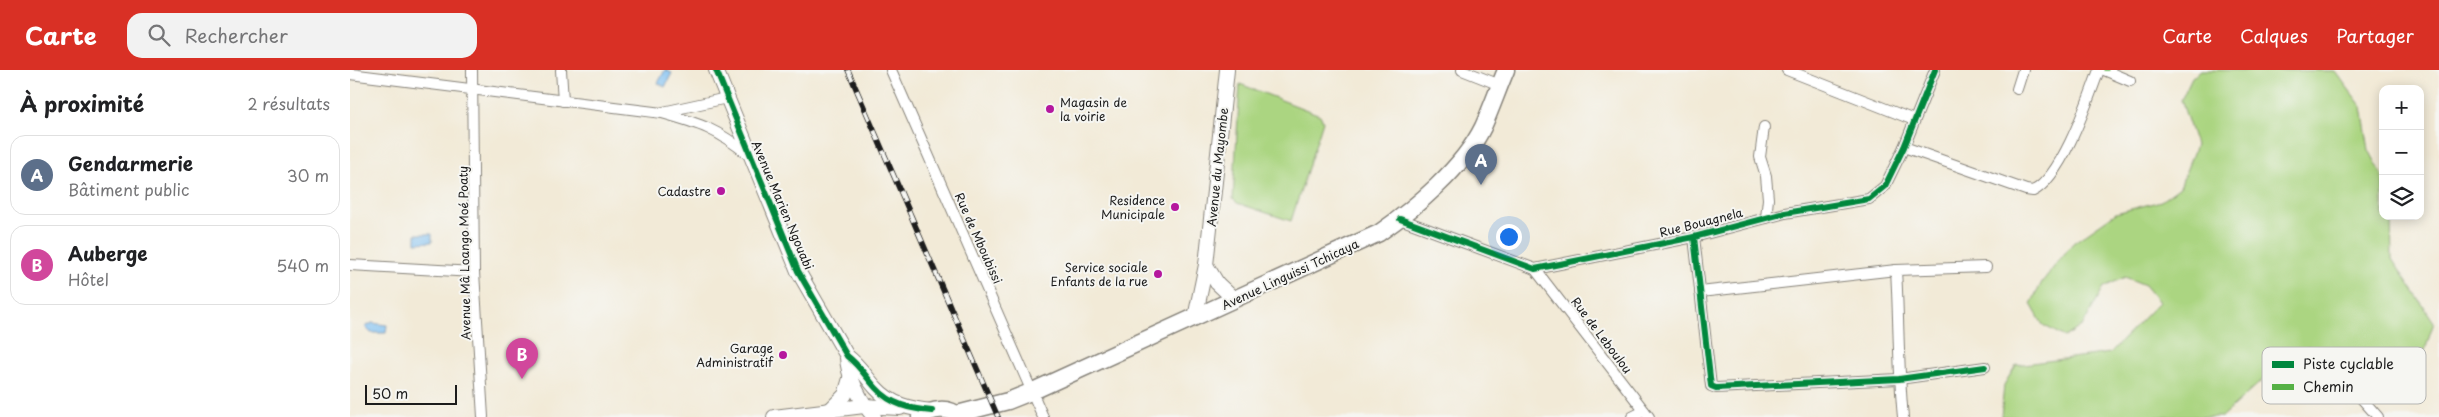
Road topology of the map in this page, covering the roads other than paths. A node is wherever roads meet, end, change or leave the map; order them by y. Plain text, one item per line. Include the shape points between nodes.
1 (472, 70) edge
2 (562, 70) edge
3 (716, 70) edge
4 (891, 70) edge
5 (1227, 70) edge
6 (1462, 70) edge
7 (1787, 70) edge
8 (1935, 70) edge
9 (2023, 70) edge
10 (2099, 70) edge
11 (2104, 70) edge
12 (350, 74) edge
13 (1503, 77) edge
14 (2130, 81) dead end
15 (473, 88) junction
16 (2017, 89) dead end
17 (726, 98) junction
18 (563, 101) junction
19 (662, 113) junction
20 (1914, 120) junction
21 (1764, 127) dead end
22 (1904, 147) junction
23 (749, 155) junction
24 (1766, 218) junction
25 (1400, 219) junction
26 (1694, 237) junction
27 (350, 265) edge
28 (1206, 265) junction
29 (1986, 267) dead end
30 (1535, 269) junction
31 (1896, 270) junction
32 (474, 272) junction
33 (1700, 292) junction
34 (1235, 300) junction
35 (1195, 318) junction
36 (847, 356) junction
37 (1985, 367) dead end
38 (851, 375) junction
39 (1899, 379) junction
40 (1033, 392) junction
41 (1008, 402) junction
42 (2366, 404) edge
43 (864, 406) junction
44 (828, 412) junction
45 (920, 412) edge
46 (1646, 414) edge
47 (958, 415) edge
48 (482, 417) edge
49 (774, 417) edge
50 (849, 417) edge
51 (874, 417) edge
52 (992, 417) edge
53 (1043, 417) edge
54 (1632, 417) edge
55 (1903, 417) edge
56 (2378, 417) edge

1 - 15 street, Avenue Mâ Loango Moé Poaty
2 - 18 street
3 - 17 street, Avenue Marien Ngouabi
4 - 40 street, Rue de Mboubissi
5 - 28 street, Avenue du Mayombe
6 - 13 street
7 - 20 street
8 - 20 street, Rue Bouagnela
9 - 16 street
10 - 22 street via 2078,130 2034,191
11 - 14 street
12 - 15 street
13 - 25 main road, Avenue Linguissi Tchicaya via 1482,128 1465,155
15 - 18 street
15 - 32 street, Avenue Mâ Loango Moé Poaty
17 - 19 street
17 - 23 street, Avenue Marien Ngouabi
18 - 19 street
19 - 23 street via 710,127
20 - 22 street, Rue Bouagnela
21 - 24 street via 1760,157 1767,192
22 - 24 street, Rue Bouagnela via 1885,186 1869,199
23 - 36 street, Avenue Marien Ngouabi via 798,271
24 - 26 street, Rue Bouagnela
25 - 30 street
25 - 34 main road, Avenue Linguissi Tchicaya via 1379,233
26 - 30 street, Rue Bouagnela
26 - 33 street
27 - 32 street
28 - 34 street via 1217,283
28 - 35 street, Avenue du Mayombe
29 - 31 street
30 - 46 street, Rue de Leboulou
31 - 33 street
31 - 39 street
32 - 48 street, Avenue Mâ Loango Moé Poaty
33 - 39 street via 1711,386
34 - 35 main road, Avenue Linguissi Tchicaya
35 - 40 main road, Avenue Linguissi Tchicaya
36 - 38 street, Avenue Marien Ngouabi
36 - 45 street, Avenue Marien Ngouabi via 888,399
37 - 39 street
38 - 43 street, Avenue Marien Ngouabi
38 - 44 street via 845,395
39 - 55 street
40 - 41 main road, Avenue Linguissi Tchicaya
40 - 53 street, Rue de Mboubissi
41 - 47 main road
41 - 52 main road
42 - 56 street
43 - 44 street
43 - 45 street
43 - 51 street, Avenue Marien Ngouabi
44 - 49 street
44 - 50 street
45 - 47 main road via 945,410
46 - 54 street

